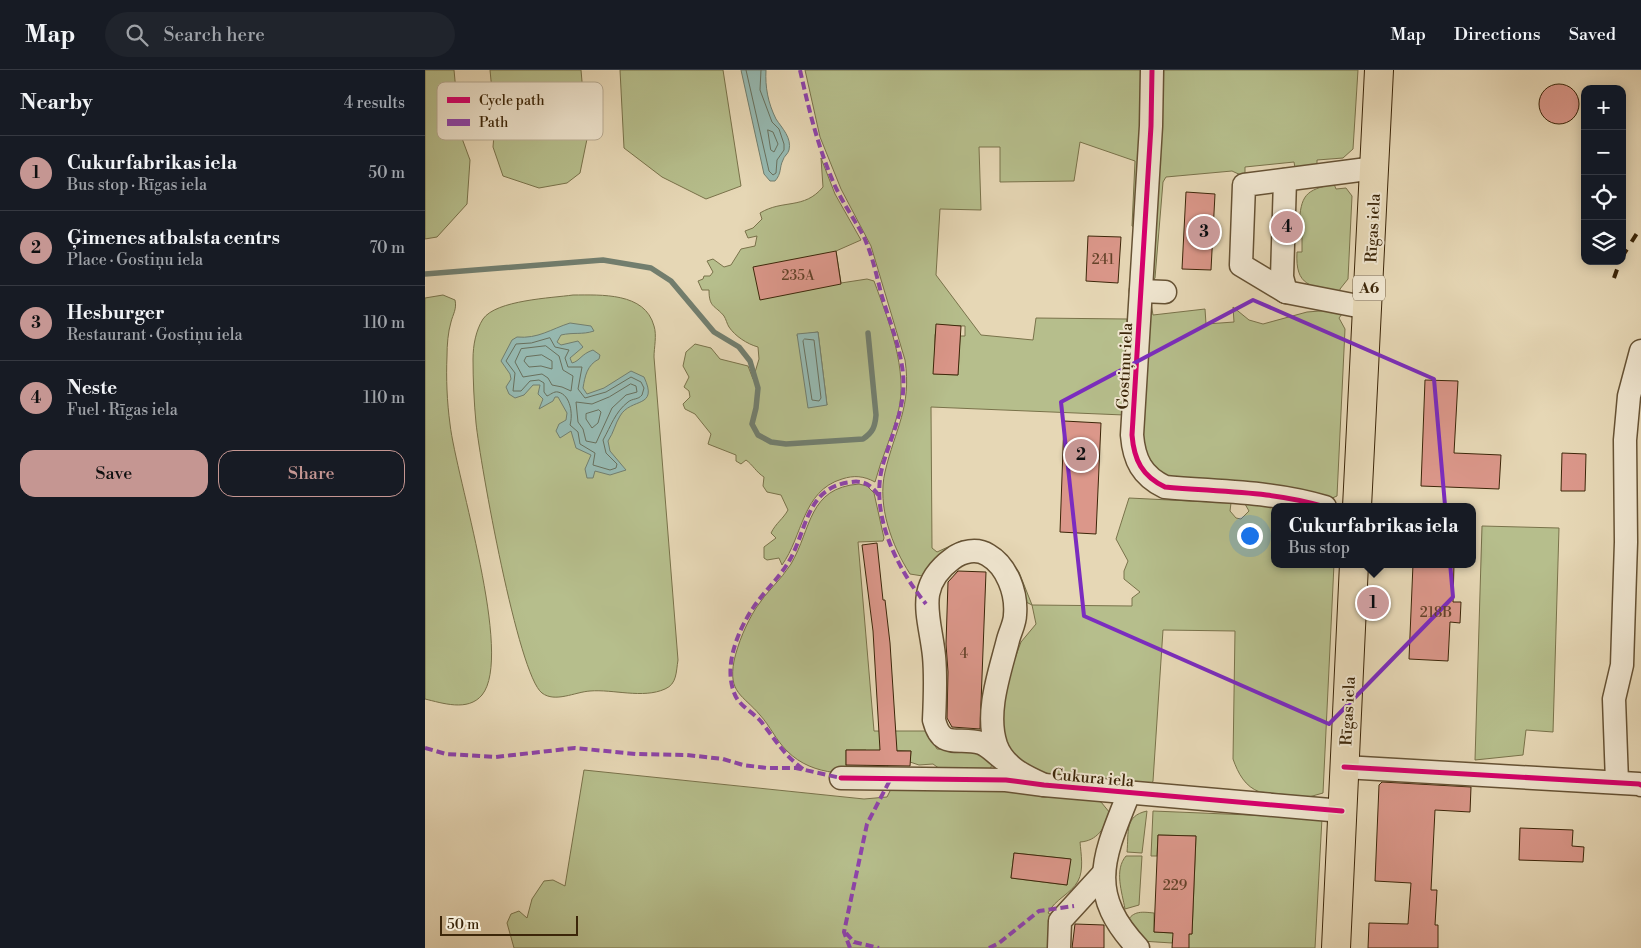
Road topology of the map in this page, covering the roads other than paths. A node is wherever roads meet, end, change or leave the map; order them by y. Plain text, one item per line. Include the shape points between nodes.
1 (1151, 70) edge
2 (1379, 70) edge
3 (1375, 168) junction
4 (1285, 180) junction
5 (1141, 291) junction
6 (1165, 292) dead end
7 (1286, 292) junction
8 (1368, 308) junction
9 (1641, 351) edge
10 (1307, 503) edge
11 (1357, 503) edge
12 (1354, 568) edge
13 (1003, 759) junction
14 (1344, 767) junction
15 (841, 778) dead end
16 (1617, 782) junction
17 (1043, 785) junction
18 (1641, 786) edge
19 (1129, 793) junction
20 (1343, 811) junction
21 (1104, 873) junction
22 (1059, 948) edge
23 (1139, 948) edge
24 (1336, 948) edge

1 - 5 street, Gostiņu iela via 1151,126
2 - 3 highway, Rīgas iela / A6
3 - 4 street
3 - 8 highway, Rīgas iela / A6
4 - 7 street via 1282,277
4 - 7 street via 1244,185 1241,264
5 - 6 street
5 - 10 street, Gostiņu iela via 1132,435 1133,450 1142,472 1165,487 1272,495
7 - 8 street
8 - 11 highway, Rīgas iela / A6
9 - 16 street via 1629,396 1625,440 1622,655 1615,700
12 - 14 highway, Rīgas iela
13 - 13 street via 996,744 994,703 1015,615 1013,595 1006,574 996,561 981,552 963,553 943,566 933,578 927,597 934,656 934,720 942,738 981,743
13 - 17 street via 1019,774
14 - 16 street
14 - 20 highway, Rīgas iela
15 - 17 street, Cukura iela via 1006,780
16 - 18 street
17 - 19 street, Cukura iela
19 - 20 street, Cukura iela
19 - 21 street via 1109,843
20 - 24 highway, Rīgas iela
21 - 22 street via 1060,922
21 - 23 street via 1107,902 1113,916

